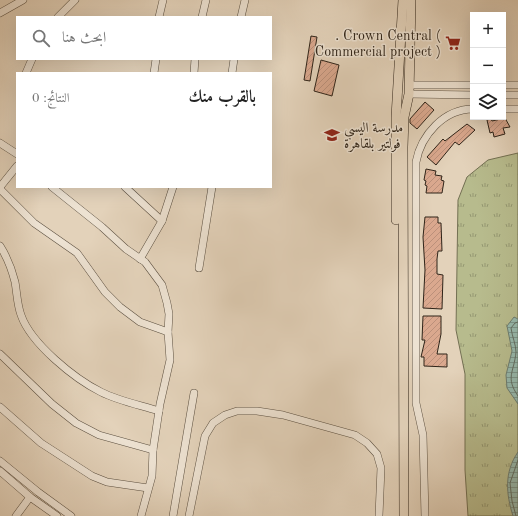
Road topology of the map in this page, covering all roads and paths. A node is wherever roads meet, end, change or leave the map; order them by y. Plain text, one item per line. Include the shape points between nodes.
1 (23, 0) edge
2 (75, 0) edge
3 (163, 0) edge
4 (206, 0) edge
5 (245, 0) edge
6 (403, 0) edge
7 (411, 0) edge
8 (0, 13) edge
9 (59, 16) edge
10 (159, 16) edge
11 (202, 16) edge
12 (242, 16) edge
13 (32, 60) edge
14 (156, 60) edge
15 (195, 60) edge
16 (234, 60) edge
17 (26, 72) edge
18 (154, 72) edge
19 (194, 72) edge
20 (232, 72) edge
21 (518, 85) edge
22 (470, 86) edge
23 (506, 86) edge
24 (409, 90) junction
25 (470, 95) edge
26 (506, 95) edge
27 (518, 95) edge
28 (506, 109) edge
29 (518, 109) edge
30 (470, 110) edge
31 (0, 143) edge
32 (16, 153) edge
33 (16, 167) edge
34 (0, 188) edge
35 (53, 188) edge
36 (126, 188) edge
37 (173, 188) edge
38 (212, 188) edge
39 (162, 221) junction
40 (0, 246) edge
41 (140, 259) junction
42 (199, 268) dead end
43 (168, 332) junction
44 (0, 354) edge
45 (0, 407) edge
46 (159, 411) junction
47 (153, 450) junction
48 (0, 460) edge
49 (0, 471) edge
50 (148, 488) junction
51 (30, 497) junction
52 (16, 516) edge
53 (57, 516) edge
54 (71, 516) edge
55 (141, 516) edge
56 (168, 516) edge
57 (173, 516) edge
58 (189, 516) edge
59 (379, 516) edge
60 (398, 516) edge
61 (404, 516) edge
62 (425, 516) edge

1 - 8 street
2 - 9 street
3 - 10 street
4 - 11 street
5 - 12 street
6 - 60 main road via 396,124
7 - 24 main road
13 - 17 street
14 - 18 street
15 - 19 street
16 - 20 street
21 - 23 street
22 - 24 street
24 - 25 street
24 - 61 main road via 404,118 403,163
26 - 27 street
28 - 29 street
30 - 62 street via 457,112 439,122 425,138 416,162 416,403 423,436
31 - 32 street
33 - 34 street
34 - 43 street via 31,220 76,253 105,292 120,307 146,325
35 - 41 street
36 - 39 street
37 - 39 street
38 - 42 street
39 - 41 street
40 - 46 street via 14,277 21,316 28,330 88,385 116,398
41 - 43 street via 162,285 169,314
43 - 46 street via 170,360
44 - 47 street via 52,404 76,423 105,437
45 - 50 street via 41,443 92,476 111,483
46 - 47 street
47 - 50 street
48 - 54 street
49 - 51 street
50 - 55 street
51 - 52 street
51 - 53 street
56 - 57 street via 188,403 194,395
58 - 59 street via 205,436 213,422 237,411 283,415 361,439 377,454 381,468

